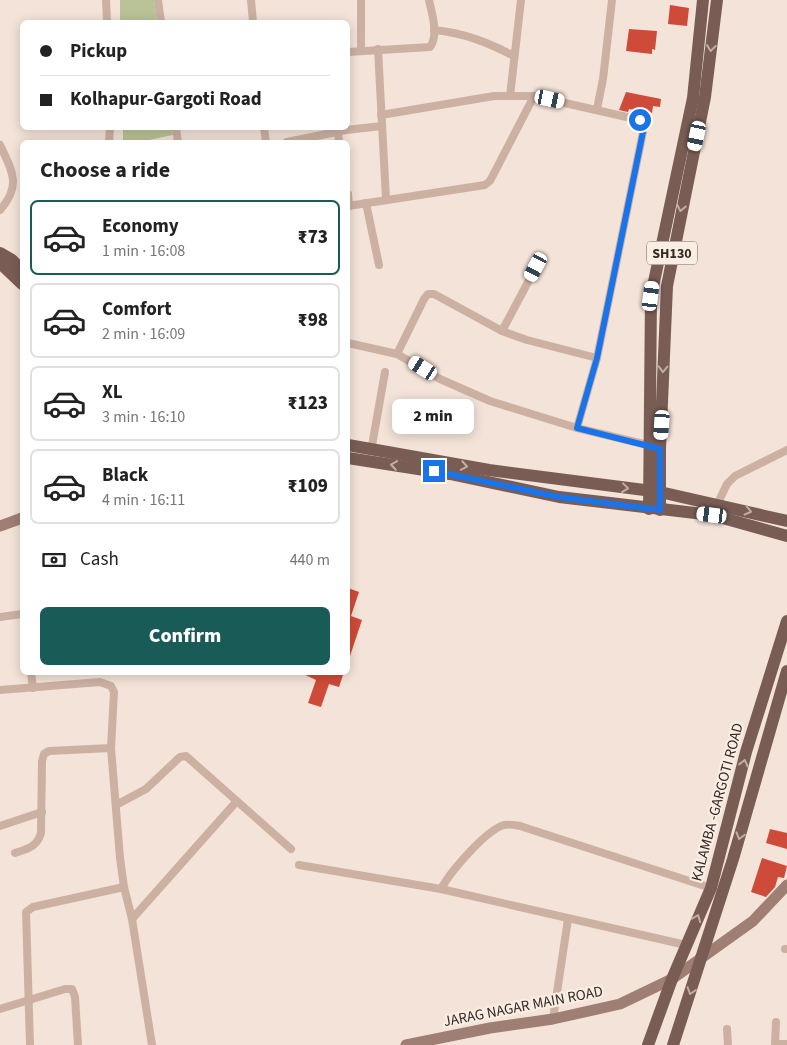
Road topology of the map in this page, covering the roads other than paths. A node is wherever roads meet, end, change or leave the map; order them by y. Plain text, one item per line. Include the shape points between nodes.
1 (106, 0) edge
2 (158, 0) edge
3 (251, 0) edge
4 (361, 0) edge
5 (429, 0) edge
6 (521, 0) edge
7 (612, 0) edge
8 (702, 0) edge
9 (716, 0) edge
10 (107, 20) edge
11 (161, 20) edge
12 (253, 20) edge
13 (434, 30) junction
14 (378, 49) junction
15 (360, 50) junction
16 (350, 52) edge
17 (514, 56) junction
18 (510, 96) junction
19 (534, 96) junction
20 (597, 109) junction
21 (381, 115) junction
22 (382, 126) junction
23 (338, 132) junction
24 (297, 140) edge
25 (339, 140) edge
26 (0, 145) edge
27 (386, 199) junction
28 (366, 203) junction
29 (350, 206) edge
30 (0, 210) edge
31 (0, 254) edge
32 (0, 263) edge
33 (379, 265) dead end
34 (536, 267) dead end
35 (20, 268) edge
36 (20, 282) edge
37 (502, 331) junction
38 (350, 343) edge
39 (397, 354) junction
40 (597, 358) junction
41 (384, 372) dead end
42 (577, 428) junction
43 (350, 446) edge
44 (654, 447) junction
45 (787, 450) edge
46 (370, 455) junction
47 (350, 458) edge
48 (655, 491) junction
49 (654, 509) junction
50 (715, 509) junction
51 (20, 519) edge
52 (787, 521) edge
53 (0, 526) edge
54 (787, 536) edge
55 (20, 614) edge
56 (0, 617) edge
57 (787, 621) edge
58 (787, 671) edge
59 (31, 675) edge
60 (33, 688) junction
61 (0, 690) edge
62 (111, 748) junction
63 (236, 802) junction
64 (116, 805) junction
65 (42, 812) junction
66 (0, 826) edge
67 (291, 849) dead end
68 (15, 854) dead end
69 (299, 865) dead end
70 (787, 885) edge
71 (124, 887) junction
72 (711, 888) junction
73 (441, 889) junction
74 (132, 919) junction
75 (568, 919) junction
76 (686, 945) junction
77 (702, 956) junction
78 (672, 978) junction
79 (30, 1000) junction
80 (0, 1009) edge
81 (553, 1019) junction
82 (776, 1022) dead end
83 (727, 1029) dead end
84 (775, 1044) edge
85 (787, 1044) edge
86 (30, 1045) edge
87 (78, 1045) edge
88 (152, 1045) edge
89 (406, 1045) edge
90 (648, 1045) edge
91 (673, 1045) edge
92 (728, 1045) edge

1 - 10 street
2 - 11 street
3 - 12 street
4 - 15 street
5 - 13 street
6 - 17 street
7 - 20 street
8 - 44 main road, SH130 via 693,98 652,284
9 -> 44 main road, SH130 via 705,97 667,286
13 - 14 street via 434,41 430,47
13 - 17 street via 481,39
14 - 15 street
14 - 21 street
15 - 16 street
17 - 18 street
18 - 19 street
18 - 21 street via 445,103
19 - 20 street
19 - 27 street via 485,185
20 - 40 street via 640,120 644,127
21 - 22 street
22 - 23 street
22 - 27 street
23 - 24 street
23 - 25 street
26 - 30 street via 10,166 14,186
27 - 28 street
28 - 29 street
28 - 33 street
31 - 35 main road
32 - 36 main road
34 - 37 street
37 - 39 street via 434,294 428,294
37 - 40 street
38 - 39 street
39 - 42 street via 440,379 490,401
40 - 42 street
41 - 46 street
42 - 44 street
43 - 46 main road
44 - 48 main road, SH130
45 - 50 street via 735,476 727,484
46 - 47 main road
46 -> 48 main road
49 -> 46 main road via 559,497
48 - 49 main road, SH130
48 - 50 main road
49 - 50 main road
50 -> 52 main road
50 - 54 main road
51 - 53 street
55 - 56 street
72 -> 57 main road, KALAMBA -GARGOTI ROAD via 746,752
58 -> 77 main road
59 - 60 street
60 - 61 street
60 - 62 street via 100,682 111,686 114,692
62 - 64 street
62 - 65 street via 49,751 44,754
63 - 64 street via 186,756 180,757 146,788
63 - 67 street
63 - 74 street
64 - 71 street
65 - 66 street
65 - 68 street via 39,841
69 - 73 street
70 - 77 street, JARAG NAGAR MAIN ROAD via 753,921
71 - 74 street
71 - 79 street via 33,907 26,912
72 - 73 street via 520,826 505,825 493,830 450,872
76 -> 72 main road, KALAMBA -GARGOTI ROAD
73 - 75 street
74 - 88 street
75 - 76 street
75 - 81 street
76 - 78 main road, KALAMBA -GARGOTI ROAD
77 - 78 street, JARAG NAGAR MAIN ROAD
77 -> 91 main road
78 - 81 street, JARAG NAGAR MAIN ROAD via 620,1004
78 - 90 main road, KALAMBA -GARGOTI ROAD
79 - 80 street
79 - 86 street
79 - 87 street via 72,989
81 - 89 street, JARAG NAGAR MAIN ROAD
82 - 84 street
83 - 92 street
84 - 85 street

